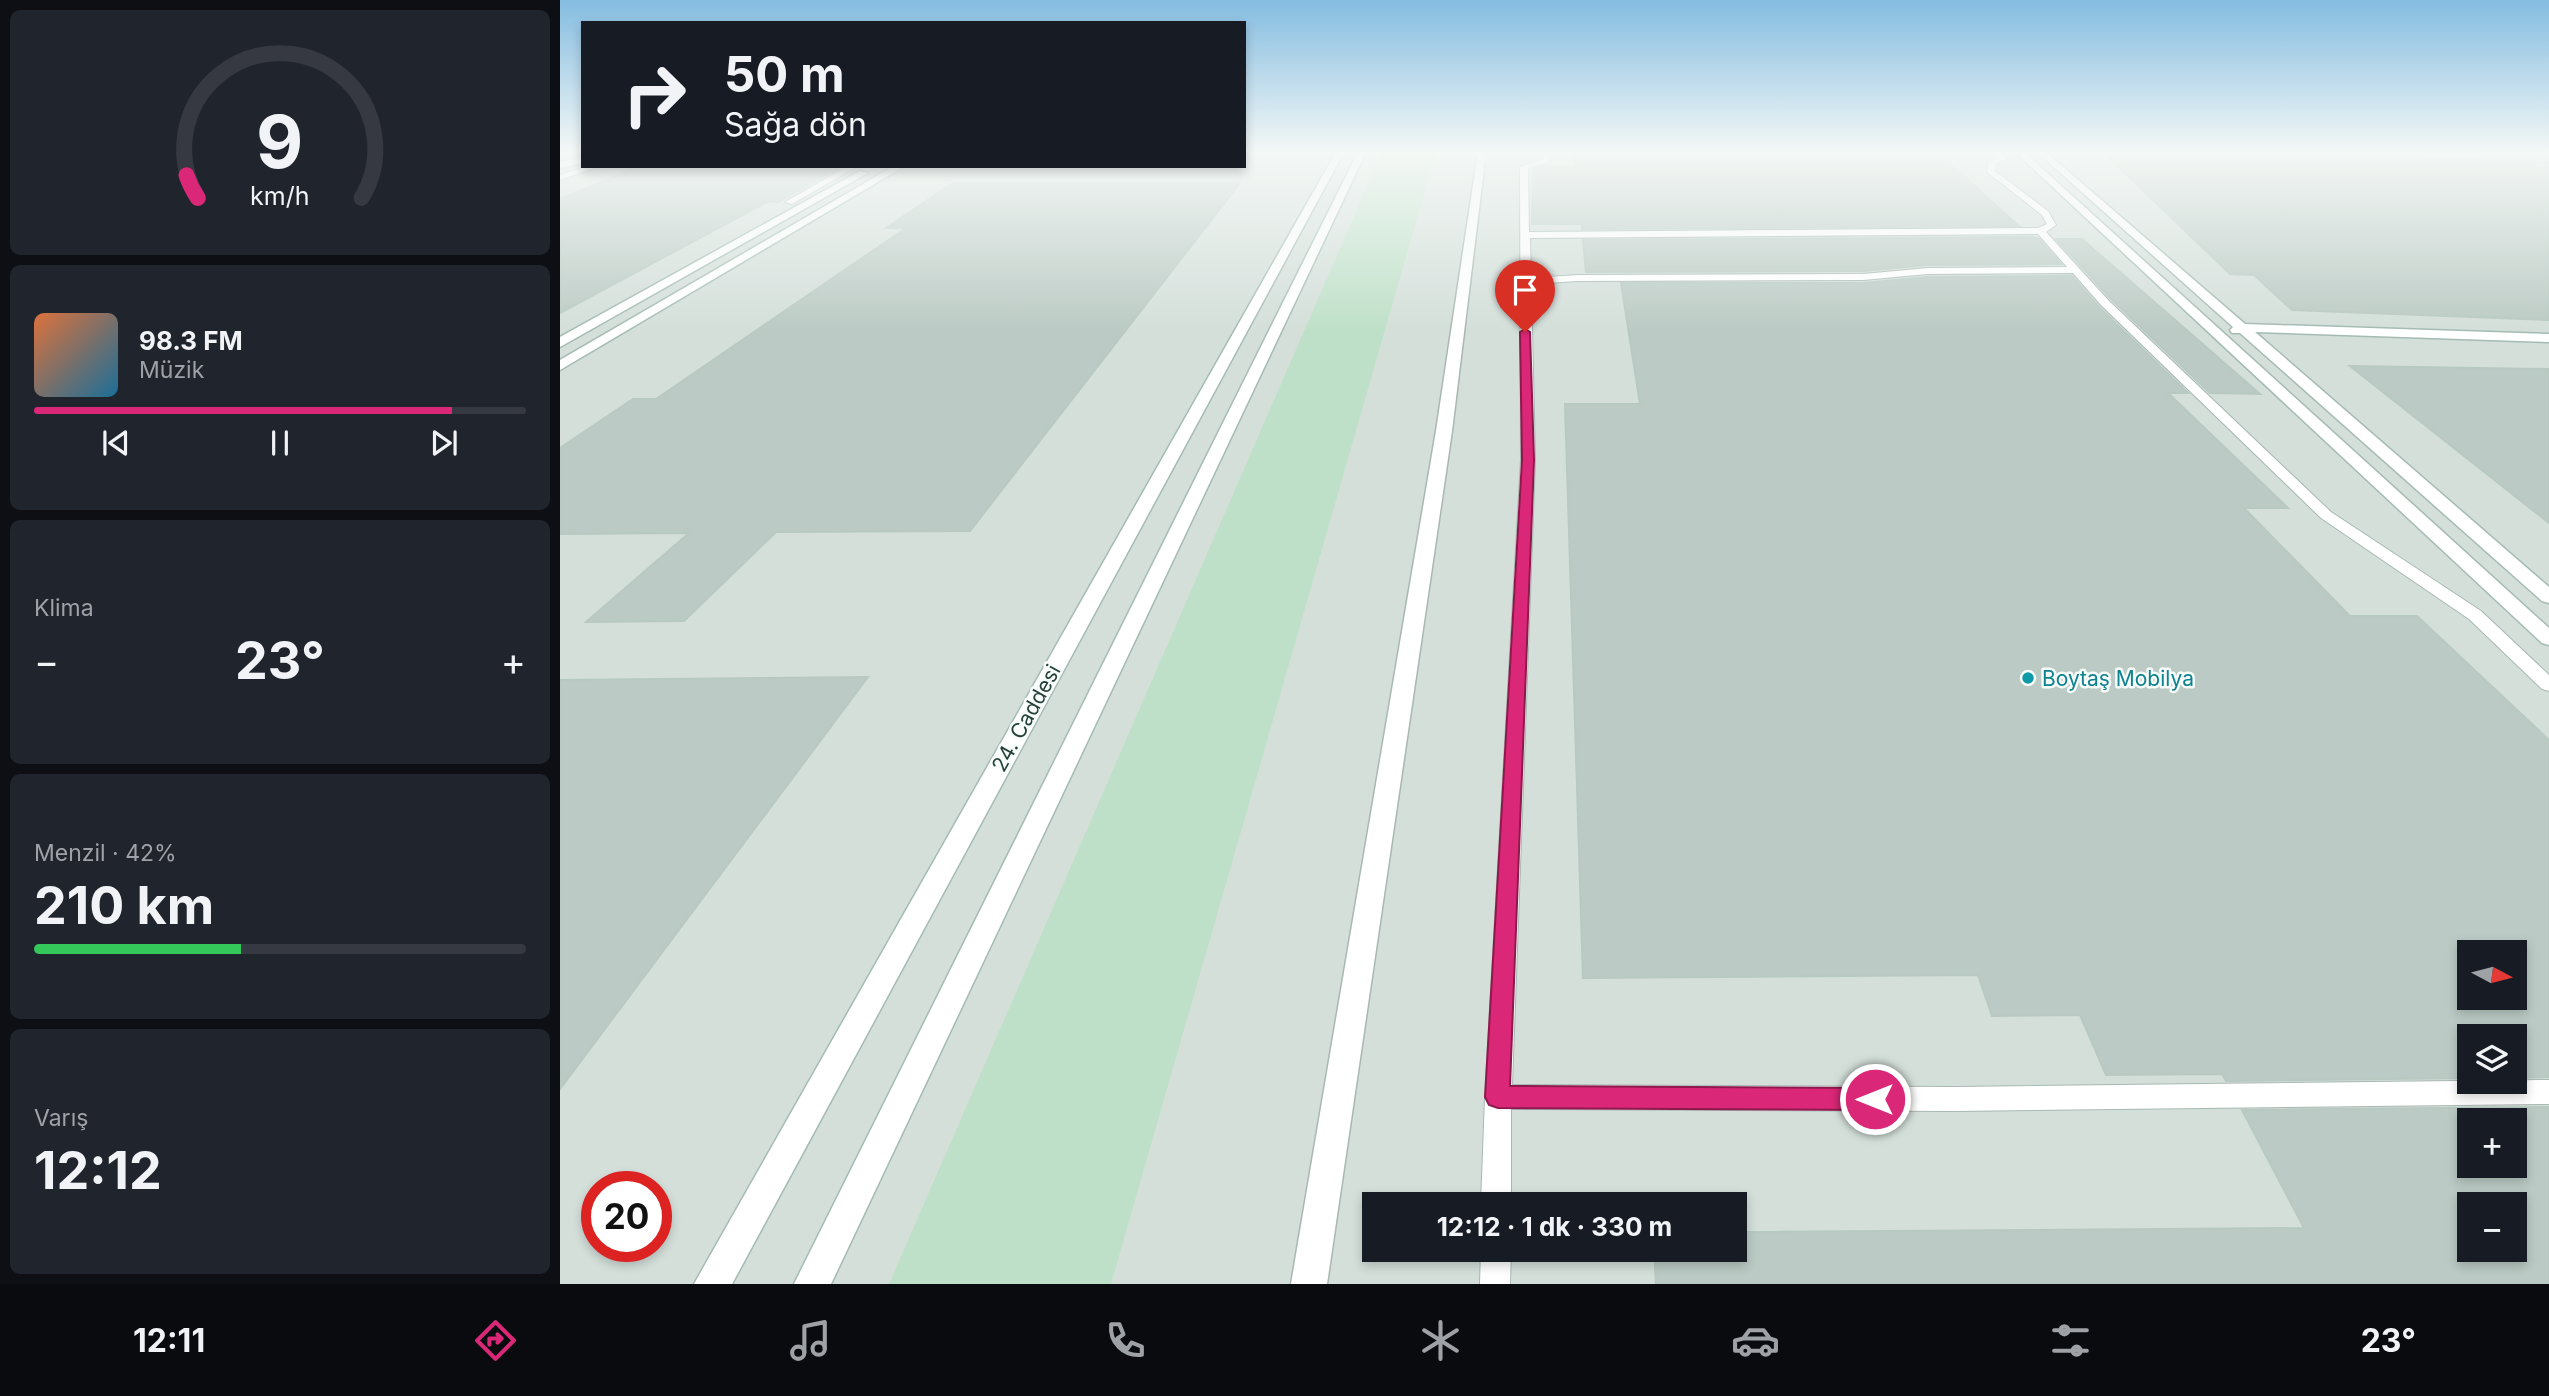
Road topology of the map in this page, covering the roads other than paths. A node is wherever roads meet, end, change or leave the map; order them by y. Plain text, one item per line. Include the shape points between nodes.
1 (793, 212) edge
2 (823, 212) edge
3 (1307, 212) edge
4 (1333, 212) edge
5 (1474, 212) edge
6 (1523, 212) edge
7 (2044, 212) edge
8 (2086, 212) edge
9 (2110, 212) edge
10 (2040, 231) junction
11 (1523, 235) junction
12 (2075, 270) junction
13 (1524, 281) junction
14 (2243, 328) junction
15 (2221, 334) junction
16 (2549, 338) edge
17 (2257, 341) junction
18 (560, 343) edge
19 (2549, 352) edge
20 (560, 366) edge
21 (2549, 597) edge
22 (2549, 639) edge
23 (2549, 685) edge
24 (2549, 1092) edge
25 (1498, 1097) junction
26 (1496, 1192) edge
27 (1496, 1262) edge
28 (712, 1284) edge
29 (812, 1284) edge
30 (1309, 1284) edge
31 (1495, 1284) edge

1 - 18 street
2 - 20 street
3 - 28 street, 24. Caddesi
4 - 29 street
5 - 30 street via 1444,430
6 - 11 lane
7 - 10 lane via 2052,225
8 - 15 street
9 - 14 street
10 - 11 lane
10 - 12 lane
11 - 13 lane
12 - 13 lane
12 - 23 lane via 2326,515 2475,615
13 - 25 lane via 1528,460
14 - 15 street
14 - 16 street
14 - 17 street
15 - 17 street
15 - 22 street
17 - 19 street
17 - 21 street
24 - 25 lane via 1956,1099
25 - 26 lane
27 - 31 lane

